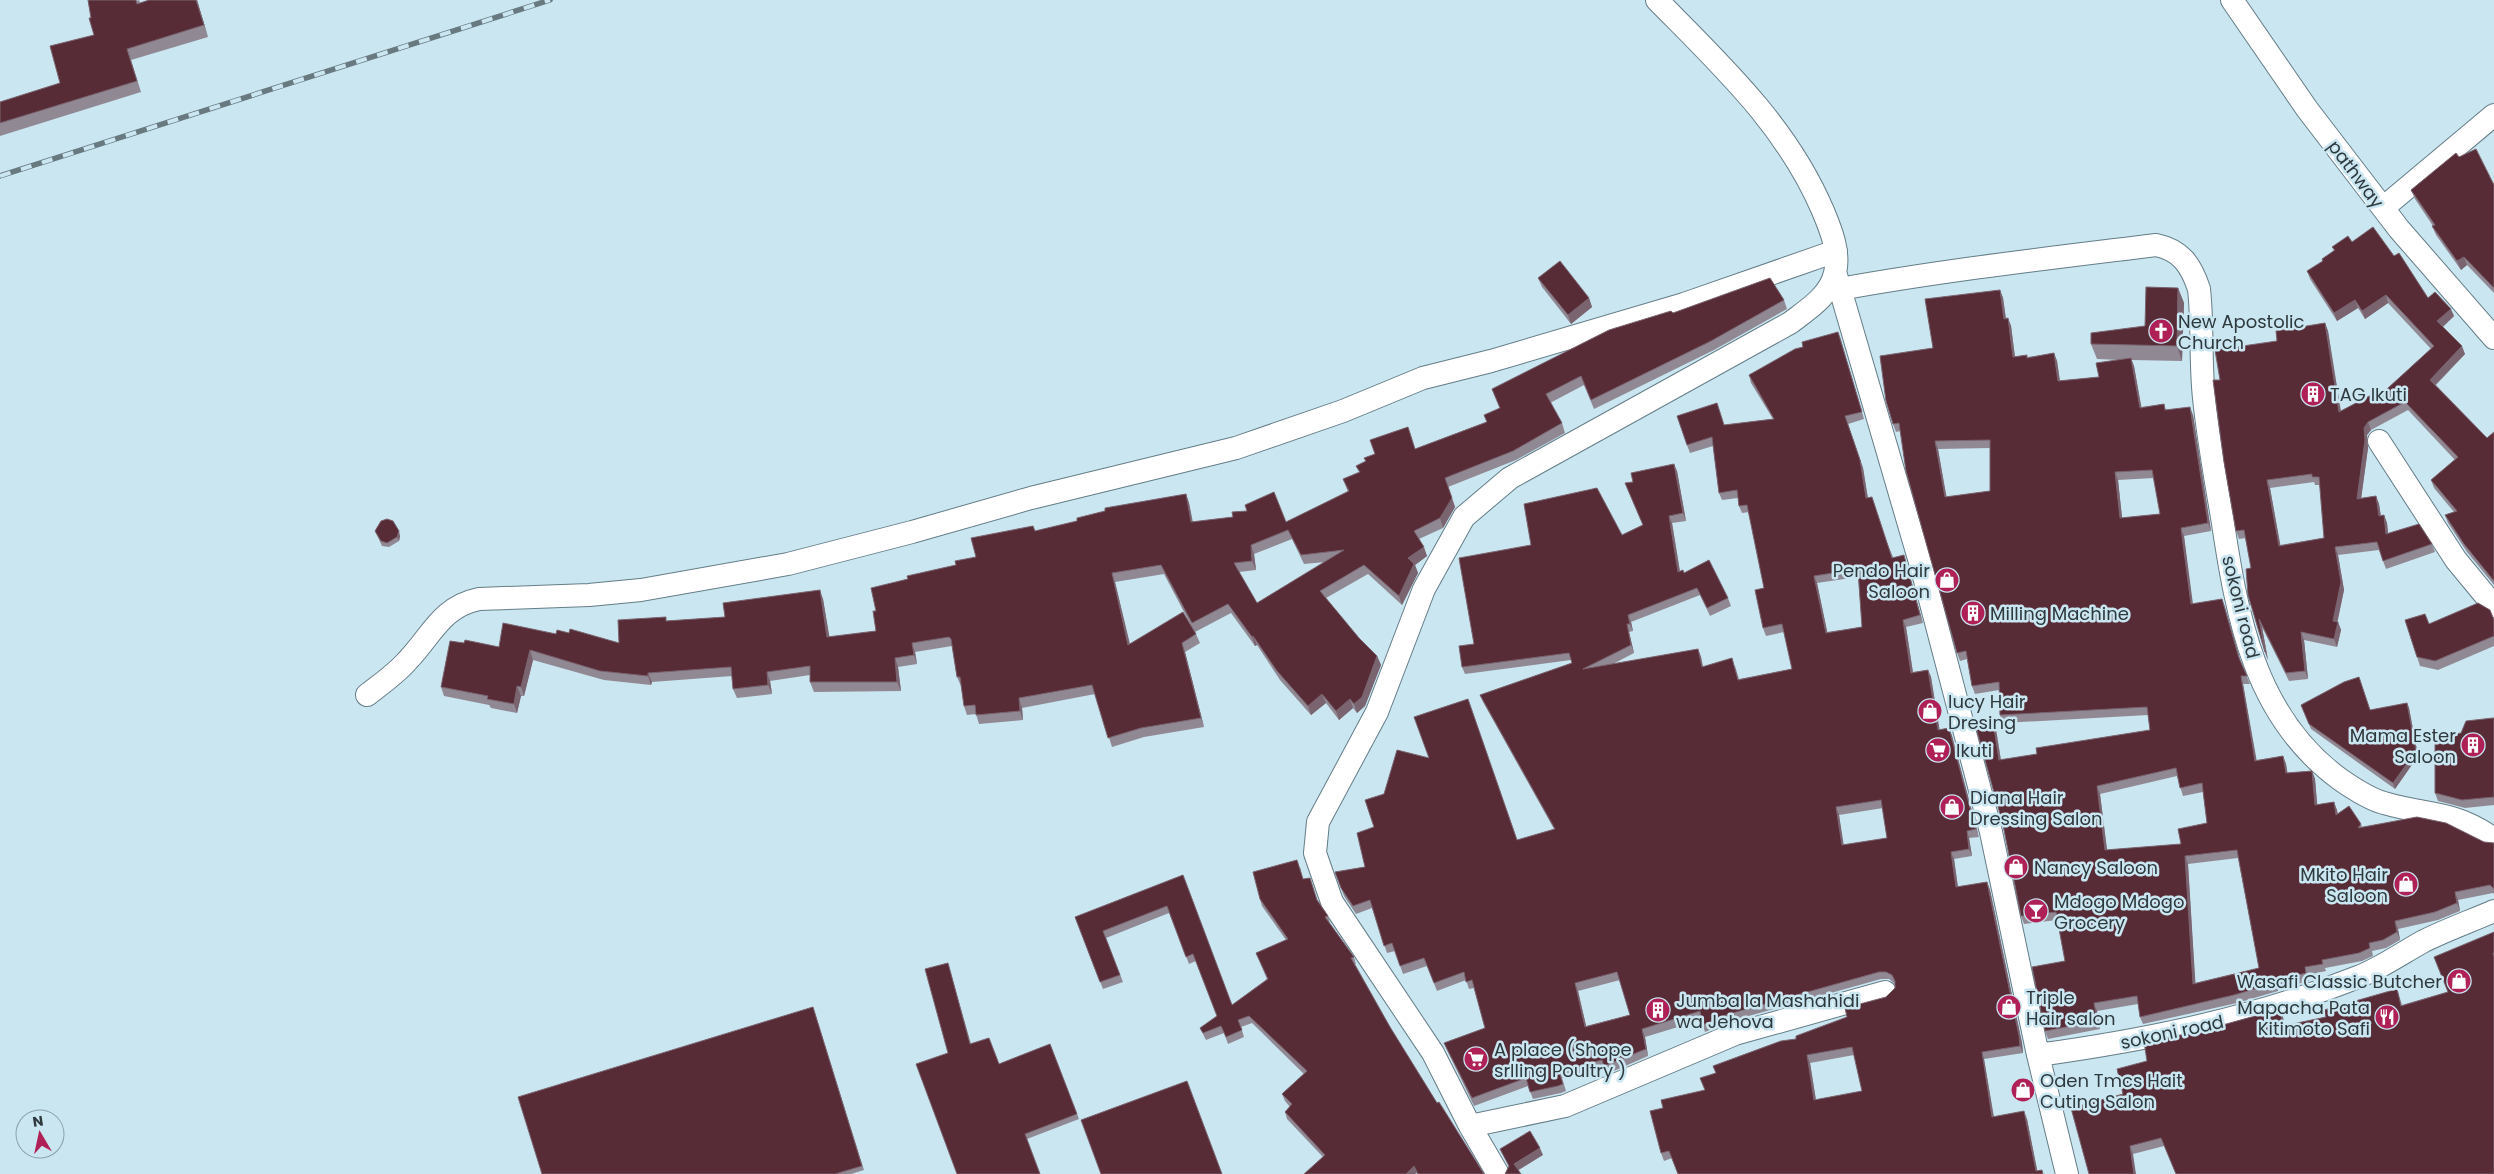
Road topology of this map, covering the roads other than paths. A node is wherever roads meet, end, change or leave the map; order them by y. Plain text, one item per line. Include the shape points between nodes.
1 (1657, 0) edge
2 (2232, 0) edge
3 (2494, 115) edge
4 (2382, 208) junction
5 (1837, 271) junction
6 (2494, 338) edge
7 (2378, 440) dead end
8 (2494, 606) edge
9 (367, 695) dead end
10 (2494, 839) edge
11 (2494, 911) edge
12 (1885, 992) dead end
13 (2038, 1055) junction
14 (1470, 1126) junction
15 (1498, 1174) edge
16 (2067, 1174) edge

1 - 5 street via 1740,84 1780,133 1813,187 1832,231
2 - 4 street, pathway via 2307,109
3 - 4 street
4 - 6 street, pathway
5 - 9 street via 1675,306 1423,378 1343,411 1236,448 1031,498 788,564 641,590 463,602 443,617 393,675
5 - 10 street, sokoni road via 1916,275 2156,245 2171,248 2195,276 2198,288 2204,398 2224,534 2248,647 2269,698 2307,749 2358,791 2383,803 2449,815
5 - 13 street via 1991,832
5 - 14 street via 1820,300 1790,323 1510,478 1464,517 1424,589 1377,712 1318,822 1314,853 1332,902 1432,1053
7 - 8 street via 2456,560
11 - 13 street, sokoni road via 2425,941 2360,977 2293,1001 2224,1022 2094,1048
12 - 14 street via 1735,1034 1565,1106
13 - 16 street
14 - 15 street

